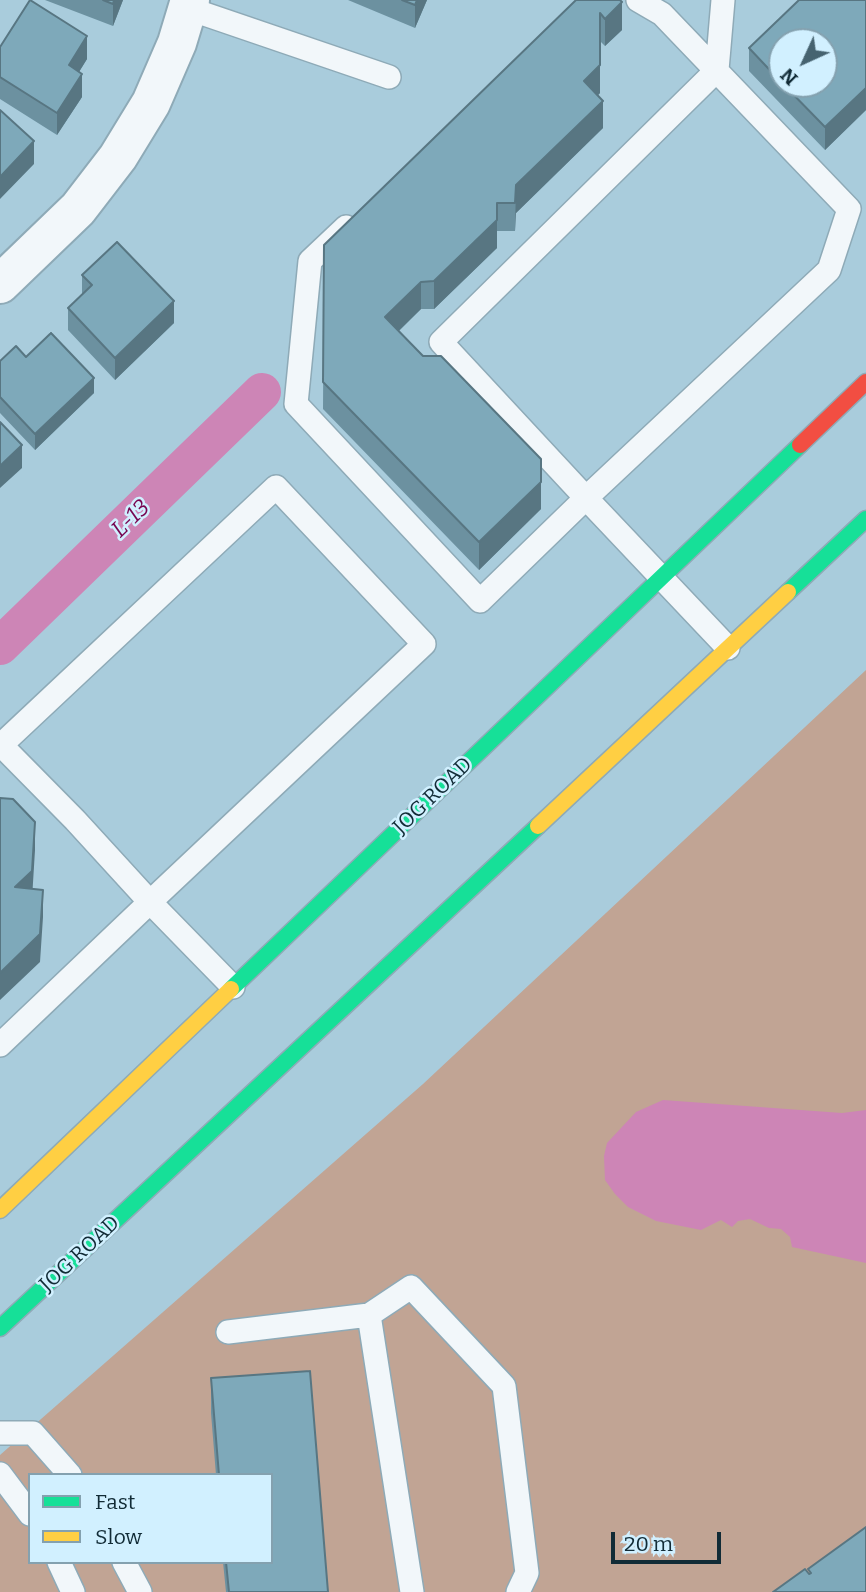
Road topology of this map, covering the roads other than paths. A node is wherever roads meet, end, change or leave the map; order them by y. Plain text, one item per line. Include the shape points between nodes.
1 (638, 0) edge
2 (723, 0) edge
3 (188, 4) edge
4 (717, 71) junction
5 (389, 77) dead end
6 (858, 204) edge
7 (360, 213) edge
8 (0, 284) edge
9 (866, 382) edge
10 (586, 498) junction
11 (866, 519) edge
12 (661, 578) junction
13 (728, 648) junction
14 (150, 902) junction
15 (233, 987) junction
16 (0, 1045) edge
17 (0, 1210) edge
18 (369, 1315) junction
19 (0, 1328) edge
20 (228, 1332) dead end
21 (0, 1433) edge
22 (67, 1473) edge
23 (0, 1474) edge
24 (28, 1511) edge
25 (60, 1564) edge
26 (125, 1564) edge
27 (73, 1592) edge
28 (140, 1592) edge
29 (412, 1592) edge
30 (518, 1592) edge

1 - 4 lane via 662,14
2 - 4 lane
3 - 5 lane
3 - 8 street via 151,103 118,157 78,209
4 - 6 lane
4 - 10 lane via 441,342
6 - 10 lane via 829,270
7 - 10 lane via 310,261 296,404 480,601
9 - 12 main road, JOG ROAD
10 - 12 lane
11 - 13 main road, JOG ROAD
12 - 13 lane
12 - 15 main road, JOG ROAD
13 - 19 main road, JOG ROAD
14 - 14 lane via 424,644 276,487 1,745
14 - 15 lane
14 - 16 lane
15 - 17 main road, JOG ROAD
18 - 20 lane
18 - 29 lane
18 - 30 lane via 411,1287 504,1386 527,1573
21 - 22 lane via 33,1433
23 - 24 lane
25 - 27 lane
26 - 28 lane

